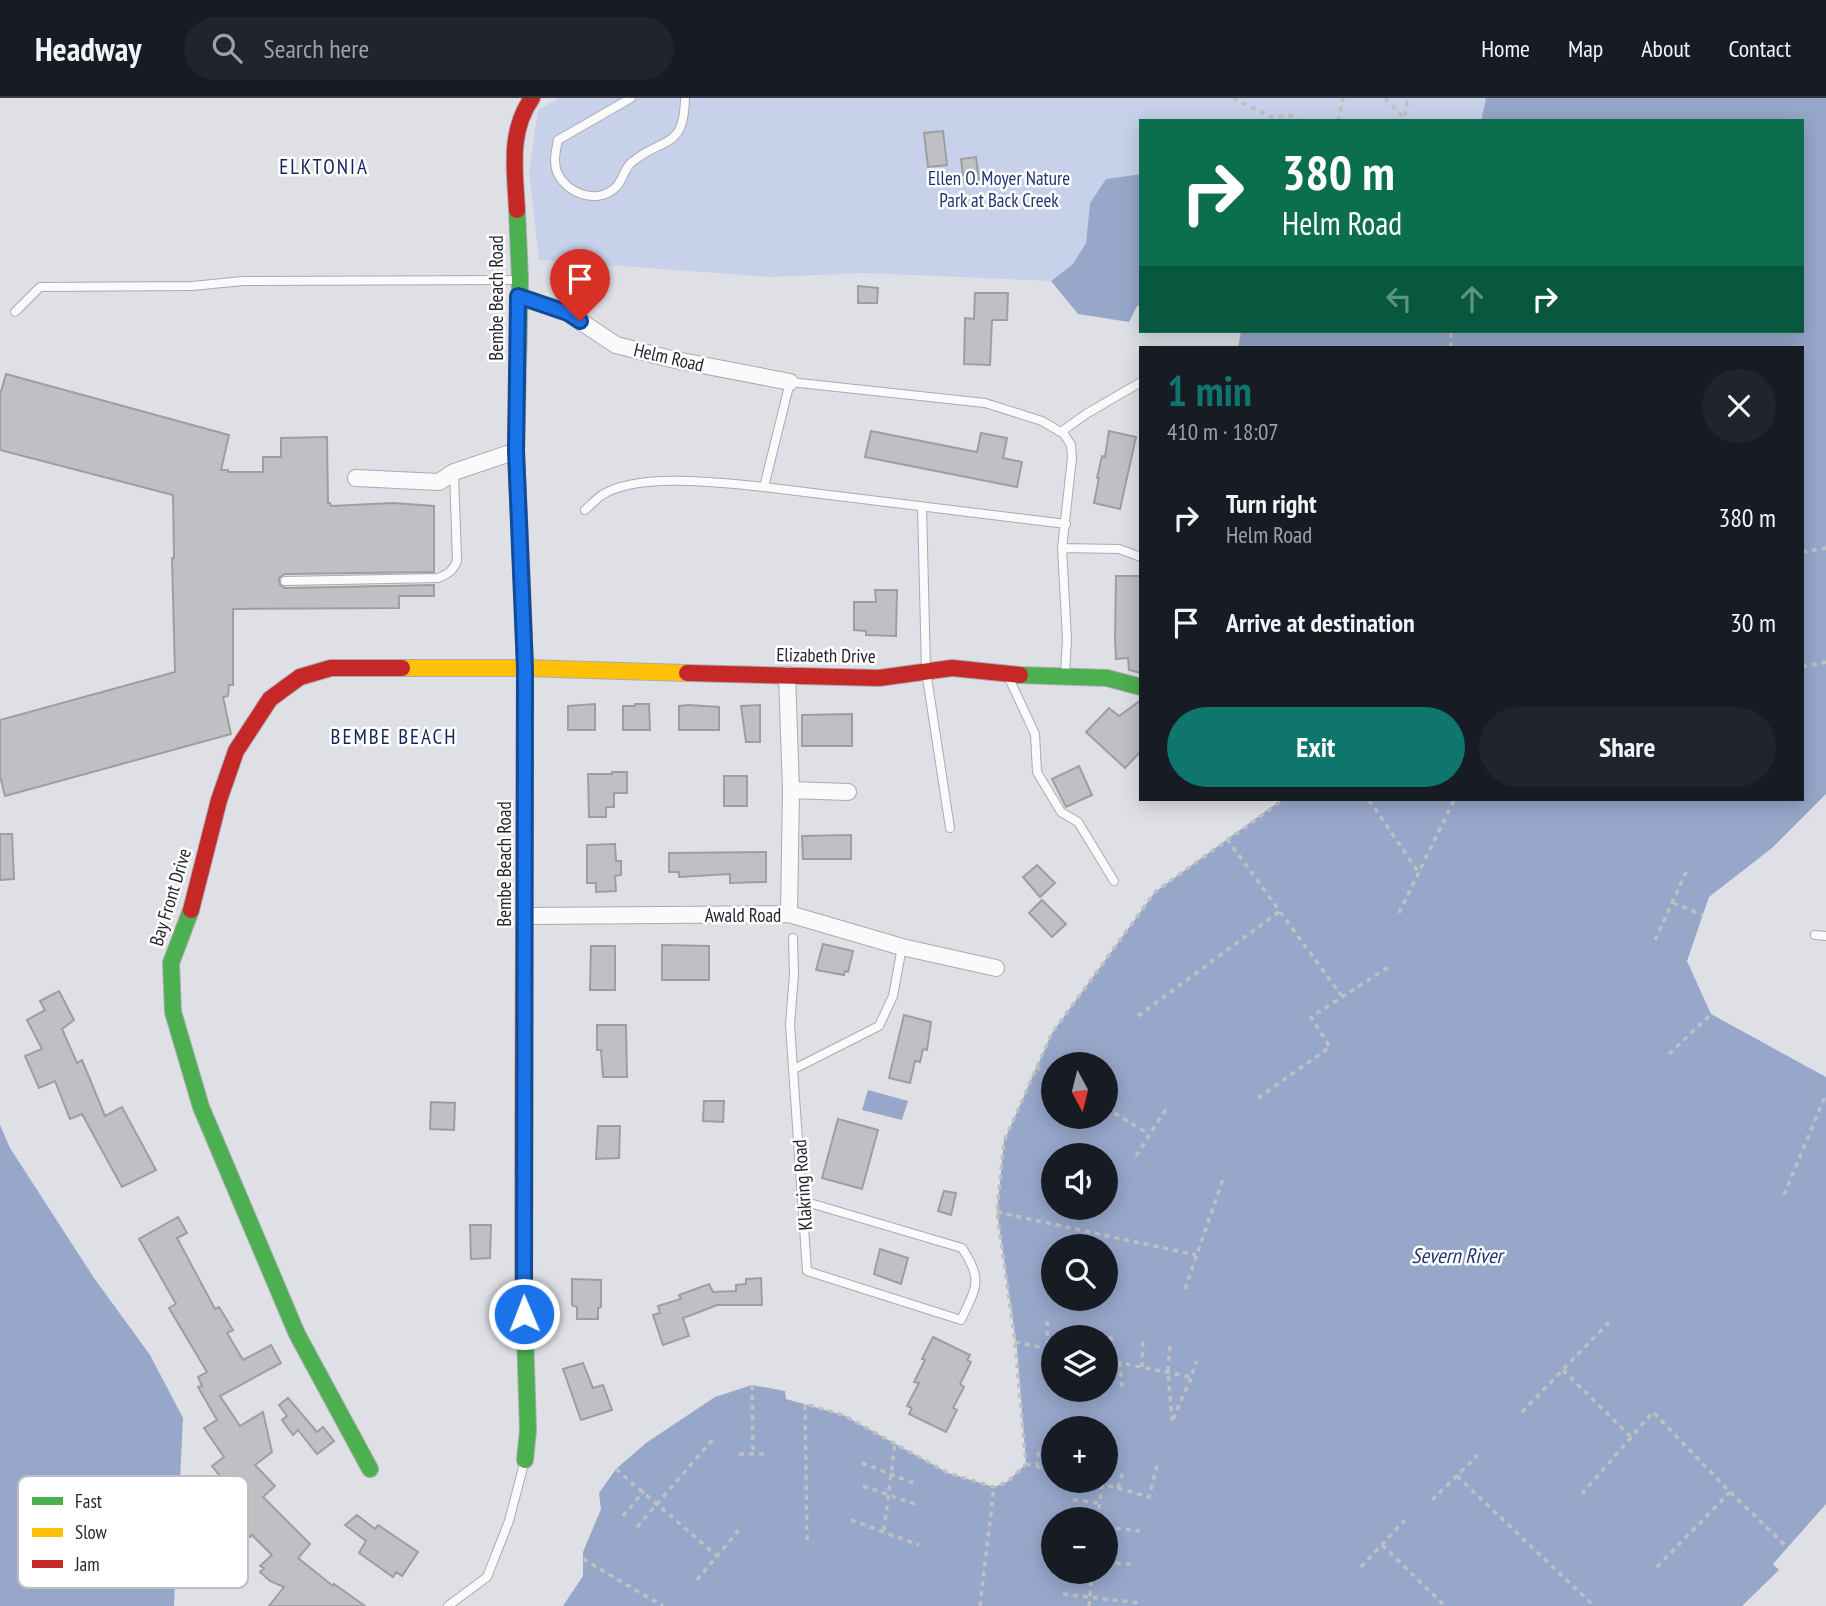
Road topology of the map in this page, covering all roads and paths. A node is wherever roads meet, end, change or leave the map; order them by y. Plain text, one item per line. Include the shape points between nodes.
1 (631, 98) edge
2 (685, 98) edge
3 (1233, 98) edge
4 (1343, 98) edge
5 (1385, 98) edge
6 (1408, 98) edge
7 (530, 99) edge
8 (1297, 119) edge
9 (1338, 119) edge
10 (519, 288) junction
11 (15, 312) dead end
12 (790, 382) junction
13 (1139, 383) edge
14 (1061, 432) junction
15 (516, 451) junction
16 (454, 472) junction
17 (356, 478) dead end
18 (764, 488) junction
19 (922, 506) junction
20 (586, 510) dead end
21 (1066, 524) junction
22 (1062, 548) junction
23 (1826, 548) edge
24 (1804, 552) edge
25 (1139, 556) edge
26 (285, 581) dead end
27 (1826, 662) edge
28 (1804, 667) edge
29 (525, 668) junction
30 (926, 671) junction
31 (1006, 674) junction
32 (787, 675) junction
33 (1065, 677) junction
34 (1133, 685) edge
35 (791, 790) junction
36 (848, 792) dead end
37 (1282, 801) edge
38 (1370, 801) edge
39 (1454, 801) edge
40 (950, 828) dead end
41 (1227, 839) junction
42 (1687, 870) dead end
43 (1420, 875) dead end
44 (1114, 881) dead end
45 (1672, 903) junction
46 (1280, 911) junction
47 (1399, 913) dead end
48 (789, 914) junction
49 (1703, 915) dead end
50 (525, 916) junction
51 (1815, 935) dead end
52 (1826, 936) edge
53 (793, 938) dead end
54 (1655, 940) dead end
55 (902, 947) junction
56 (1390, 966) dead end
57 (996, 968) dead end
58 (1341, 995) dead end
59 (1711, 1014) dead end
60 (1138, 1016) dead end
61 (1669, 1054) dead end
62 (1036, 1067) junction
63 (794, 1069) junction
64 (1041, 1070) edge
65 (1826, 1094) edge
66 (1258, 1098) dead end
67 (1168, 1107) dead end
68 (1118, 1115) edge
69 (1150, 1135) dead end
70 (1136, 1156) dead end
71 (1224, 1176) dead end
72 (1783, 1195) dead end
73 (803, 1201) junction
74 (998, 1212) junction
75 (1196, 1255) dead end
76 (1185, 1289) dead end
77 (1047, 1321) dead end
78 (1609, 1322) dead end
79 (1048, 1325) edge
80 (1143, 1341) dead end
81 (1015, 1342) junction
82 (1170, 1346) dead end
83 (1041, 1347) edge
84 (1197, 1361) dead end
85 (1120, 1362) joint
86 (1142, 1367) junction
87 (1563, 1370) junction
88 (1168, 1371) junction
89 (1191, 1377) junction
90 (752, 1385) dead end
91 (1122, 1388) dead end
92 (1522, 1412) dead end
93 (1631, 1437) junction
94 (714, 1438) dead end
95 (895, 1442) junction
96 (1040, 1449) dead end
97 (739, 1454) dead end
98 (753, 1454) junction
99 (766, 1454) dead end
100 (1478, 1455) dead end
101 (525, 1460) joint
102 (1158, 1462) dead end
103 (862, 1463) dead end
104 (1026, 1464) junction
105 (1037, 1467) junction
106 (1041, 1468) edge
107 (370, 1469) dead end
108 (617, 1469) dead end
109 (1123, 1471) dead end
110 (1457, 1476) junction
111 (916, 1484) dead end
112 (863, 1486) dead end
113 (994, 1487) junction
114 (1118, 1489) joint
115 (644, 1492) junction
116 (1730, 1492) junction
117 (1101, 1493) edge
118 (889, 1494) junction
119 (1582, 1494) dead end
120 (1073, 1500) dead end
121 (1432, 1500) dead end
122 (658, 1503) junction
123 (1100, 1503) junction
124 (918, 1505) dead end
125 (1100, 1507) edge
126 (623, 1516) dead end
127 (850, 1520) dead end
128 (1405, 1520) dead end
129 (637, 1527) dead end
130 (1118, 1528) edge
131 (740, 1530) dead end
132 (884, 1530) dead end
133 (1140, 1531) dead end
134 (807, 1540) dead end
135 (919, 1545) dead end
136 (1382, 1545) junction
137 (1788, 1548) dead end
138 (718, 1556) junction
139 (583, 1559) dead end
140 (1118, 1563) edge
141 (1136, 1565) dead end
142 (1361, 1567) dead end
143 (1657, 1567) dead end
144 (697, 1580) dead end
145 (1091, 1584) edge
146 (1063, 1594) dead end
147 (1090, 1598) junction
148 (1140, 1603) dead end
149 (448, 1606) edge
150 (663, 1606) edge
151 (980, 1606) edge
152 (1089, 1606) edge
153 (1445, 1606) edge
154 (1594, 1606) edge

1 - 2 lane via 558,140 556,170 577,194 595,196 613,190 630,163 676,137 683,123
3 - 8 path via 1271,117
4 - 9 path
5 - 6 path via 1404,118
7 - 10 street, Bembe Beach Road via 515,136
10 - 11 lane via 243,281 40,287
10 - 12 street, Helm Road via 616,345
10 - 15 street, Bembe Beach Road
12 - 14 lane via 985,403 1042,421
12 - 18 lane
13 - 14 lane
14 - 21 lane via 1071,444 1072,458
15 - 16 street
15 - 29 street, Bembe Beach Road
16 - 17 street via 439,482
16 - 26 lane via 454,569 438,578
18 - 19 lane
18 - 20 lane via 660,481 602,494
19 - 21 lane
19 - 30 lane
21 - 22 lane
22 - 25 lane via 1119,549
22 - 33 lane
23 - 24 path
27 - 28 path
29 - 32 street, Elizabeth Drive
29 - 50 street, Bembe Beach Road
29 - 107 street, Bay Front Drive via 331,668 300,677 270,699 236,751 171,963 173,1012 201,1107 297,1334
30 - 31 street, Elizabeth Drive via 951,668
30 - 32 street, Elizabeth Drive via 879,678
30 - 40 lane
31 - 33 street, Elizabeth Drive
31 - 44 lane via 1035,734 1037,772 1061,812 1078,822
32 - 35 street
33 - 34 street, Elizabeth Drive via 1107,678
35 - 36 street
35 - 48 street
37 - 41 path
38 - 43 path
39 - 47 path
41 - 46 path
41 - 62 path via 1155,891 1052,1033
42 - 45 path
45 - 49 path
45 - 54 path
46 - 58 path
46 - 60 path
48 - 50 street, Awald Road
48 - 55 street, Awald Road
50 - 101 street, Bembe Beach Road
51 - 52 lane
53 - 63 lane, Klakring Road via 790,1024
55 - 57 street, Awald Road
55 - 63 lane via 893,996 879,1026
56 - 66 path via 1311,1017 1330,1047
59 - 61 path
62 - 64 path
62 - 74 path via 1004,1141
63 - 73 lane, Klakring Road
65 - 72 path
67 - 70 path
68 - 69 path
71 - 76 path
73 - 73 lane, Klakring Road via 807,1271 961,1320 977,1286 973,1264 962,1248
74 - 75 path
74 - 81 path
77 - 79 path
78 - 87 path
80 - 86 path
81 - 83 path
81 - 104 path
82 - 88 path
84 - 89 path
85 - 86 path
85 - 91 path
86 - 88 path
87 - 92 path
87 - 93 path
88 - 89 path
88 - 89 path via 1172,1421
90 - 98 path
93 - 116 path via 1653,1412
93 - 119 path
94 - 122 path
95 - 113 path via 948,1473
95 - 118 path
95 - 134 path via 843,1415 806,1404
96 - 105 path
97 - 98 path
98 - 99 path
100 - 110 path
101 - 149 lane, Bembe Beach Road via 509,1521 487,1577
102 - 114 path via 1149,1497
103 - 111 path
104 - 105 path
104 - 113 path via 1007,1482
105 - 106 path
108 - 115 path
109 - 114 path
110 - 121 path
110 - 154 path
112 - 118 path
113 - 151 path
115 - 122 path
115 - 126 path
116 - 137 path
116 - 143 path
117 - 123 path
118 - 124 path
118 - 132 path
120 - 123 path
122 - 129 path
122 - 138 path
123 - 125 path
127 - 135 path
128 - 136 path
130 - 133 path
131 - 138 path
136 - 142 path
136 - 153 path
138 - 144 path
139 - 150 path
140 - 141 path
145 - 147 path
146 - 147 path
147 - 148 path
147 - 152 path

